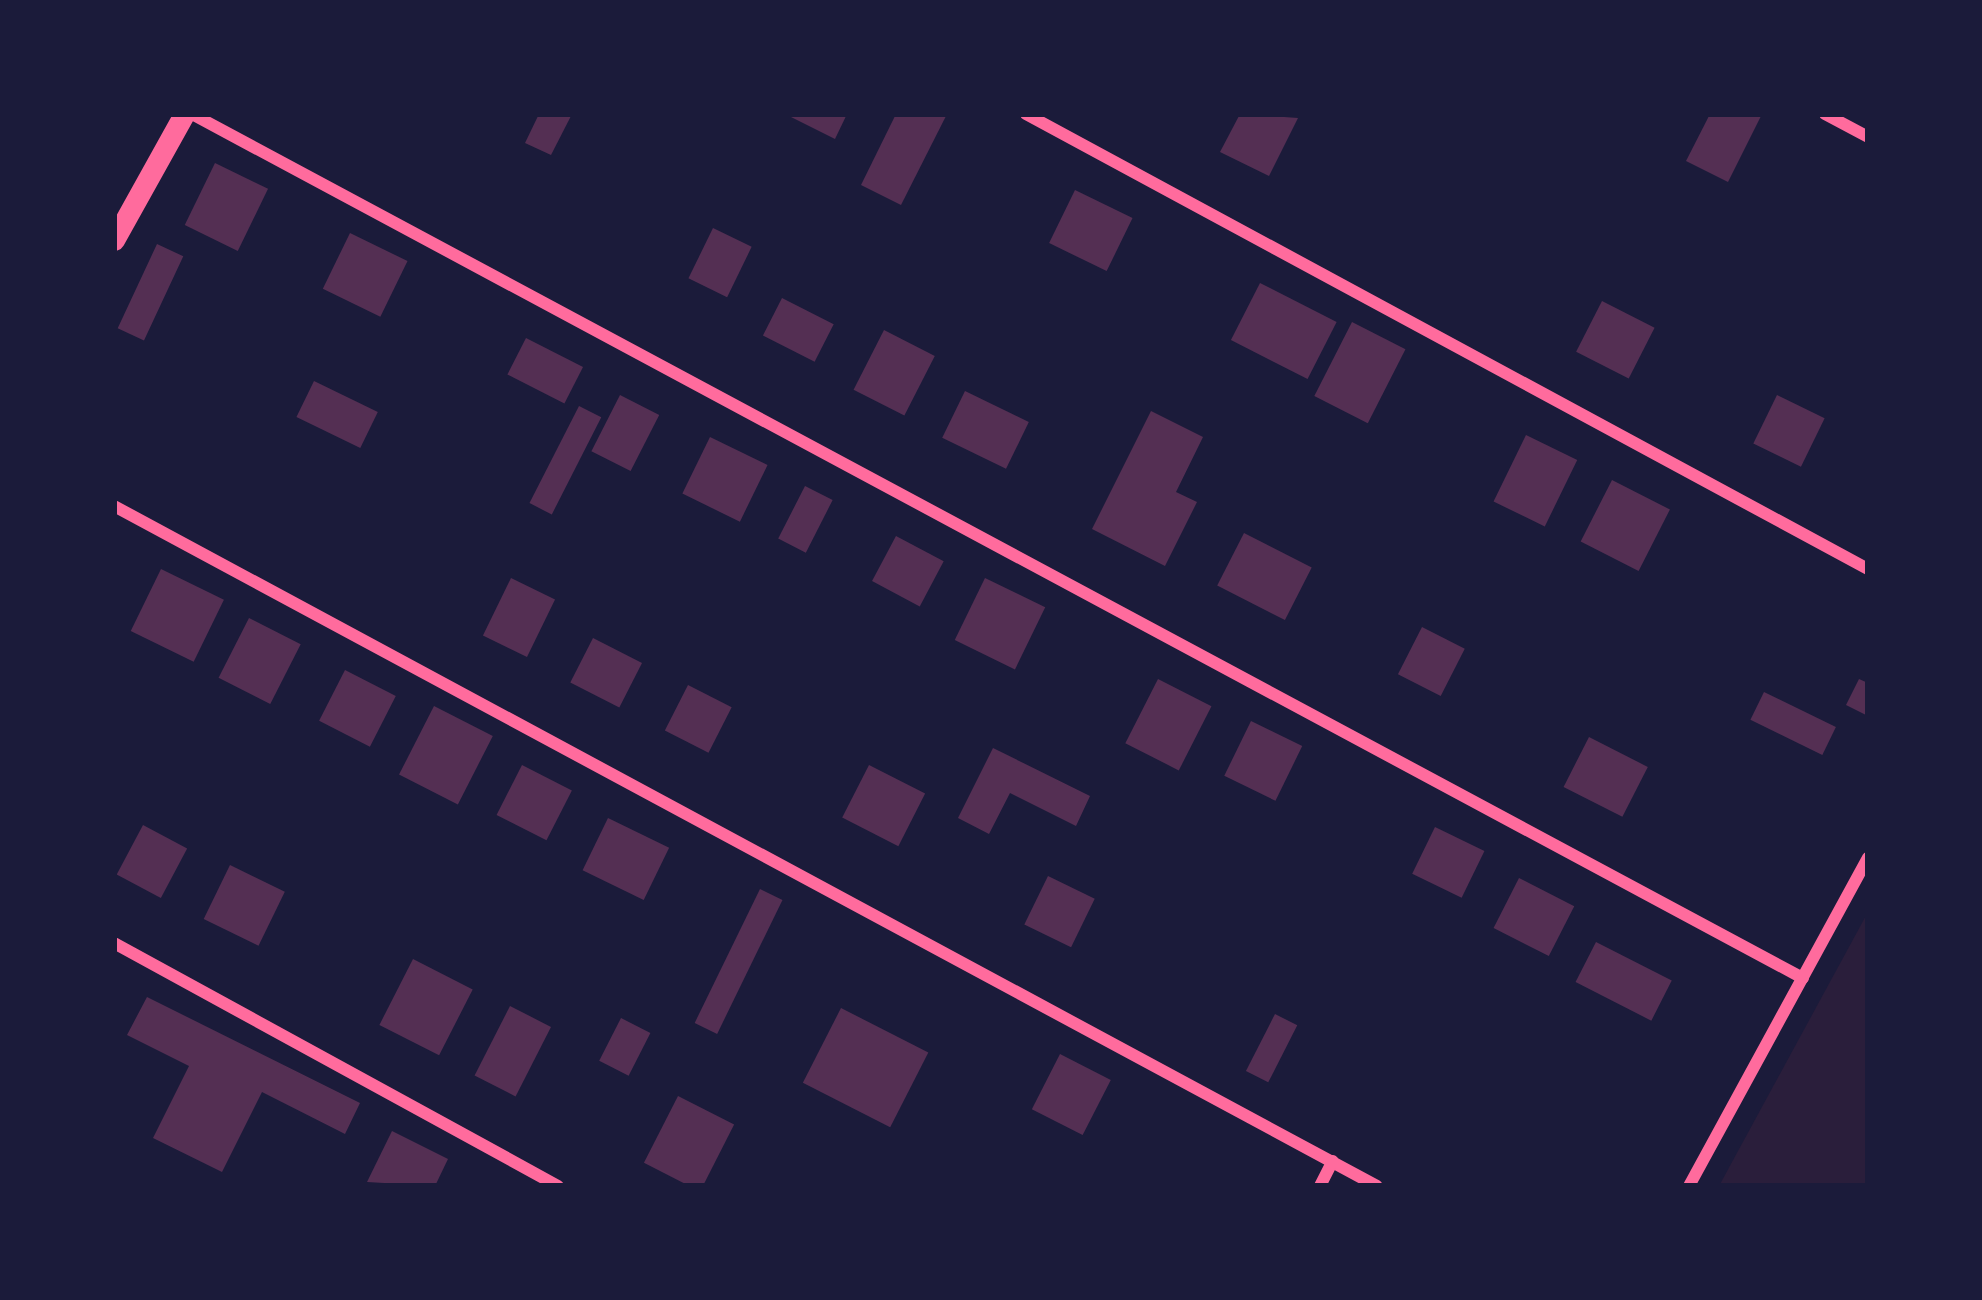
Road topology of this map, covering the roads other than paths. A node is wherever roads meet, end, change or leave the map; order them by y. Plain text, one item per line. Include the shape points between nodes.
1 (188, 114) edge
2 (1026, 114) edge
3 (1825, 114) edge
4 (1868, 137) edge
5 (114, 240) edge
6 (114, 506) edge
7 (1868, 568) edge
8 (1868, 858) edge
9 (114, 944) edge
10 (1803, 978) junction
11 (1333, 1161) junction
12 (558, 1186) edge
13 (1320, 1186) edge
14 (1377, 1186) edge
15 (1689, 1186) edge

1 - 5 street
1 - 10 street
2 - 7 street
3 - 4 street
6 - 11 street
8 - 10 street
9 - 12 street
10 - 15 street
11 - 13 street
11 - 14 street

